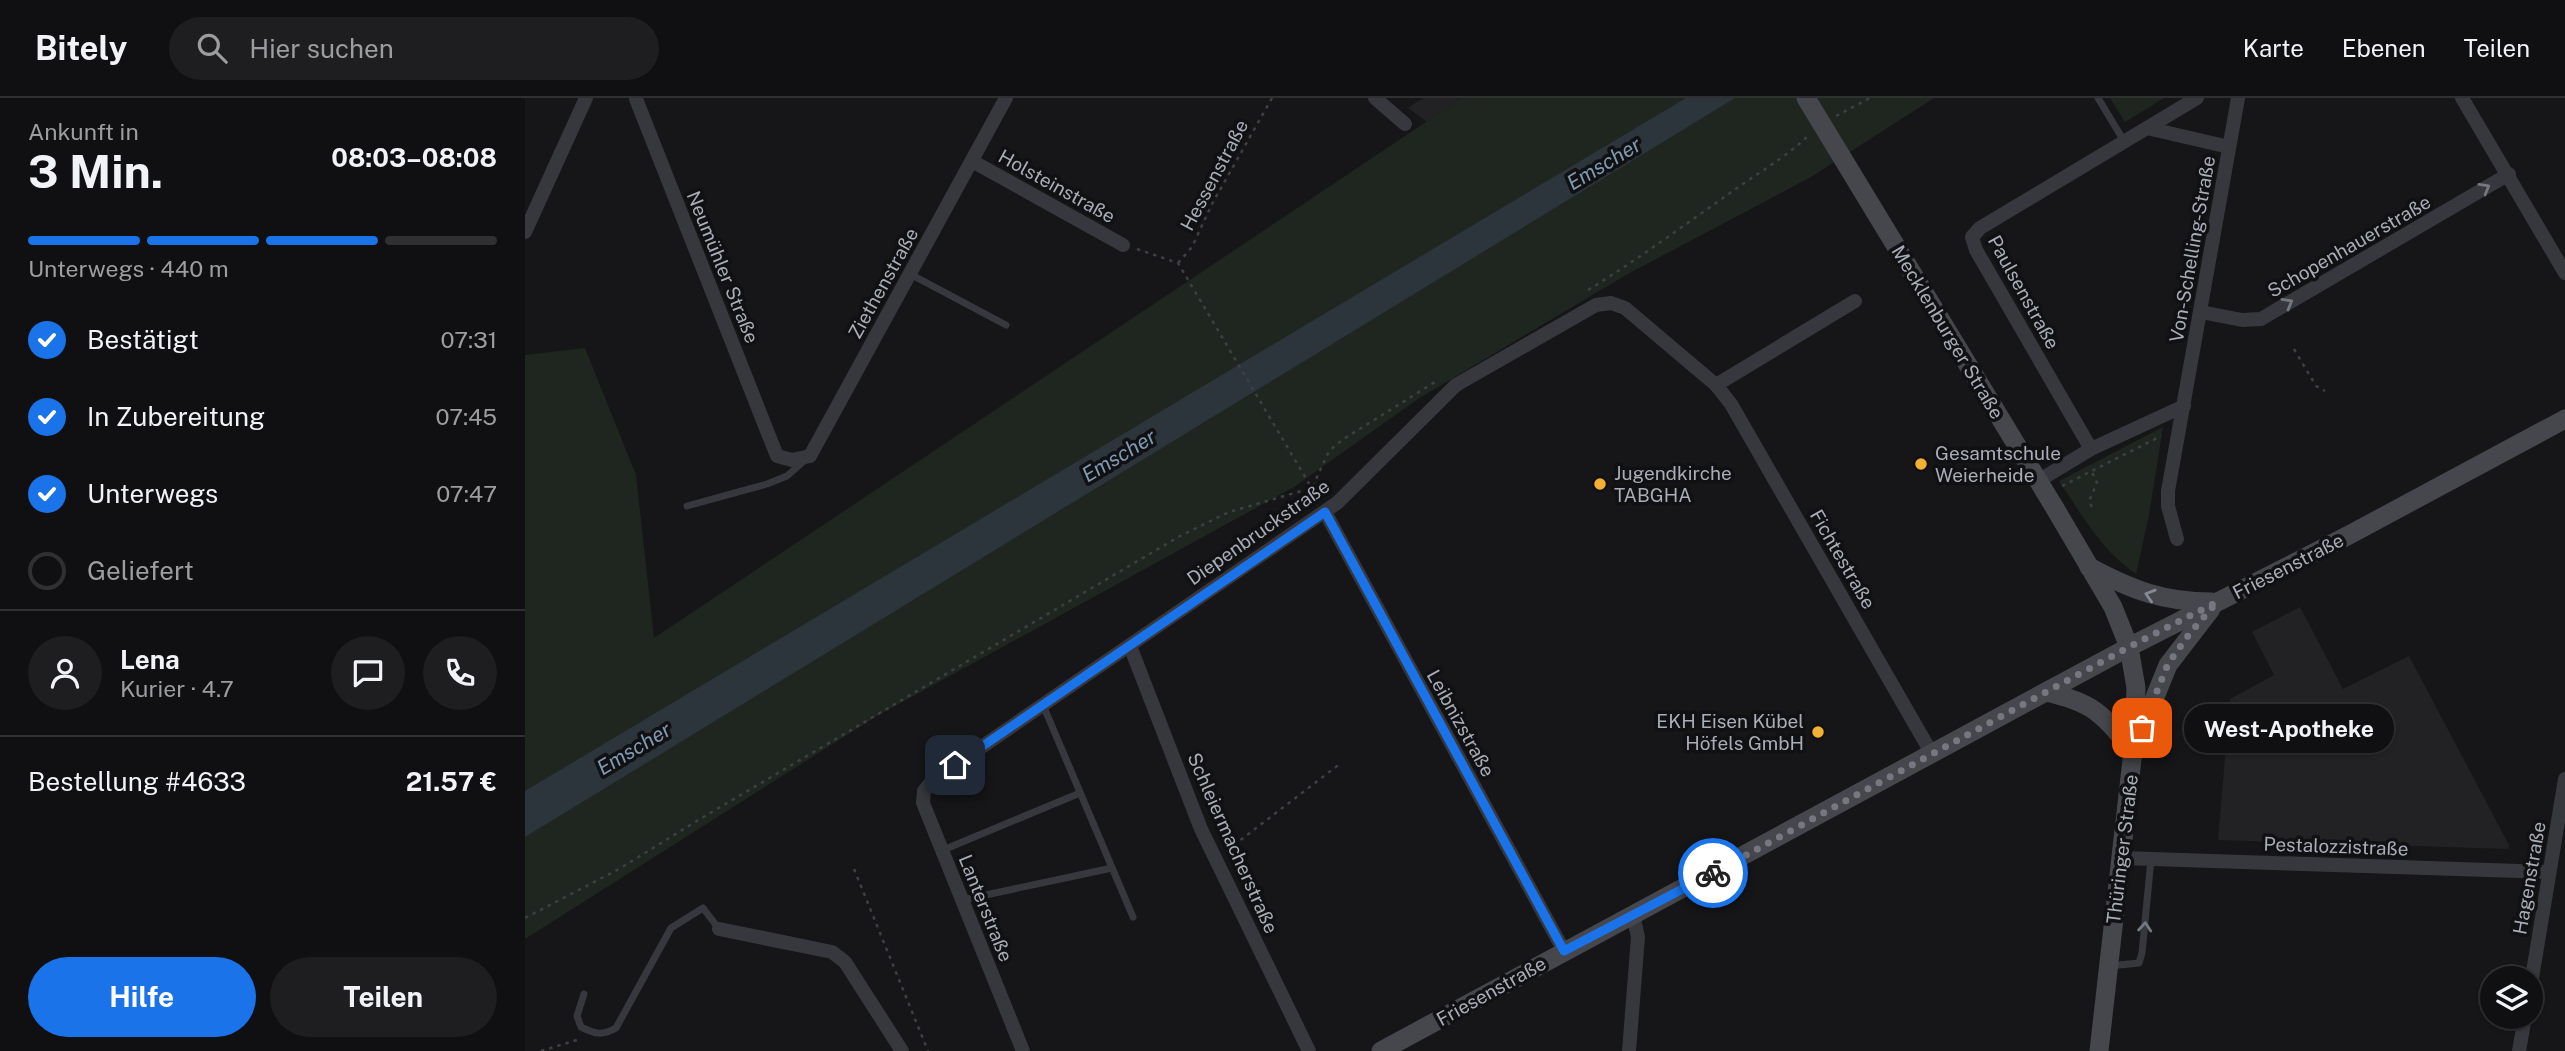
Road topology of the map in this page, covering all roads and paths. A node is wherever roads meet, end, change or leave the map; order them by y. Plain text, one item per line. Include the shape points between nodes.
1 (586, 98) edge
2 (634, 98) edge
3 (1006, 98) edge
4 (1272, 98) edge
5 (1375, 98) edge
6 (1806, 98) edge
7 (1870, 98) edge
8 (2098, 98) edge
9 (2197, 98) edge
10 (2238, 98) edge
11 (2462, 98) edge
12 (1819, 120) junction
13 (1405, 124) dead end
14 (2147, 128) junction
15 (2124, 141) junction
16 (2229, 147) junction
17 (972, 161) junction
18 (2509, 174) junction
19 (525, 232) edge
20 (1123, 245) joint
21 (1178, 263) junction
22 (2565, 273) edge
23 (910, 274) junction
24 (1588, 290) dead end
25 (1854, 301) dead end
26 (1596, 305) joint
27 (2201, 312) junction
28 (1006, 326) dead end
29 (2294, 349) dead end
30 (1434, 383) dead end
31 (1716, 385) junction
32 (2325, 391) dead end
33 (2184, 406) junction
34 (2565, 419) edge
35 (2091, 449) junction
36 (810, 456) junction
37 (2092, 471) dead end
38 (2038, 481) junction
39 (1313, 488) junction
40 (687, 506) dead end
41 (2092, 507) dead end
42 (1325, 512) junction
43 (2177, 539) dead end
44 (2089, 567) junction
45 (2217, 602) junction
46 (1130, 646) junction
47 (2129, 647) junction
48 (2046, 692) junction
49 (1043, 705) junction
50 (2133, 751) junction
51 (1932, 754) junction
52 (1341, 763) dead end
53 (2565, 779) edge
54 (932, 781) joint
55 (1080, 793) junction
56 (943, 850) junction
57 (2122, 858) junction
58 (2151, 859) junction
59 (1112, 867) junction
60 (854, 869) dead end
61 (1221, 872) junction
62 (2550, 872) junction
63 (962, 900) junction
64 (1633, 915) junction
65 (1133, 917) dead end
66 (525, 918) edge
67 (719, 929) joint
68 (1564, 951) junction
69 (2108, 966) junction
70 (2534, 966) edge
71 (584, 994) dead end
72 (2523, 1029) edge
73 (593, 1032) junction
74 (541, 1051) edge
75 (902, 1051) edge
76 (928, 1051) edge
77 (1023, 1051) edge
78 (1310, 1051) edge
79 (1381, 1051) edge
80 (1629, 1051) edge
81 (2099, 1051) edge
82 (2519, 1051) edge

1 - 19 street
2 - 36 street, Neumühler Straße via 777,456 792,460
3 - 17 street, Ziethenstraße
4 - 21 path, Hessenstraße via 1192,247
5 - 13 street
6 - 12 main road, Mecklenburger Straße
7 - 12 path
8 - 15 lane
9 - 14 street, Paulsenstraße
10 - 16 street, Von-Schelling-Straße
11 - 18 street
12 - 24 path via 1792,152
12 - 38 main road, Mecklenburger Straße
14 - 15 street, Paulsenstraße
14 - 16 street
15 - 35 street, Paulsenstraße via 1972,237
16 - 27 street, Von-Schelling-Straße
17 - 20 street, Holsteinstraße
17 - 23 street, Ziethenstraße
18 - 22 street
27 -> 18 street, Schopenhauerstraße via 2261,319
20 - 21 path
21 - 39 path
23 - 28 lane
23 - 36 street, Ziethenstraße
25 - 31 street
26 - 31 street, Fichtestraße via 1611,303 1625,308
26 - 42 street, Diepenbruckstraße via 1456,385
27 - 33 street, Von-Schelling-Straße
29 - 32 path via 2316,386
30 - 39 path via 1329,451
31 - 51 street, Fichtestraße via 1751,437
33 - 35 street
33 - 43 street, Von-Schelling-Straße via 2168,491
34 - 45 main road, Friesenstraße
35 - 38 street
36 - 40 lane via 787,476
37 - 41 path via 2097,483 2089,501
38 - 44 main road, Mecklenburger Straße
39 - 66 path via 1229,512 1181,536 619,869
42 - 46 street, Diepenbruckstraße
42 - 68 street, Leibnizstraße
45 -> 44 main road via 2154,596
44 - 47 main road, Mecklenburger Straße via 2121,623
45 - 47 main road, Friesenstraße
45 - 50 main road via 2168,664
46 - 49 street, Diepenbruckstraße
46 - 61 street, Schleiermacherstraße
47 - 48 main road, Friesenstraße
47 - 50 main road, Thüringer Straße via 2136,688
48 - 50 main road via 2088,704
48 - 51 main road, Friesenstraße
49 - 54 street, Diepenbruckstraße
49 - 55 lane
50 - 57 main road, Thüringer Straße
51 - 64 main road, Friesenstraße
52 - 61 path via 1238,842
53 - 62 street, Hagenstraße
54 - 56 street, Lanterstraße via 924,791 923,803
55 - 56 lane
55 - 59 lane
56 - 63 street, Lanterstraße
57 - 58 street, Pestalozzistraße
57 - 69 main road, Thüringer Straße
58 - 62 street, Pestalozzistraße
69 -> 58 lane via 2139,962
59 - 63 lane
59 - 65 lane
60 - 76 path
61 - 78 street, Schleiermacherstraße
62 - 70 street, Hagenstraße
63 - 77 street, Lanterstraße
64 - 68 main road, Friesenstraße
64 - 80 street via 1638,937
67 - 73 lane via 703,908 671,928 616,1028 604,1035
67 - 75 street via 838,956
68 - 79 main road, Friesenstraße
69 - 81 main road, Thüringer Straße
71 - 73 lane via 577,1016 582,1027
72 - 82 street
73 - 74 path

